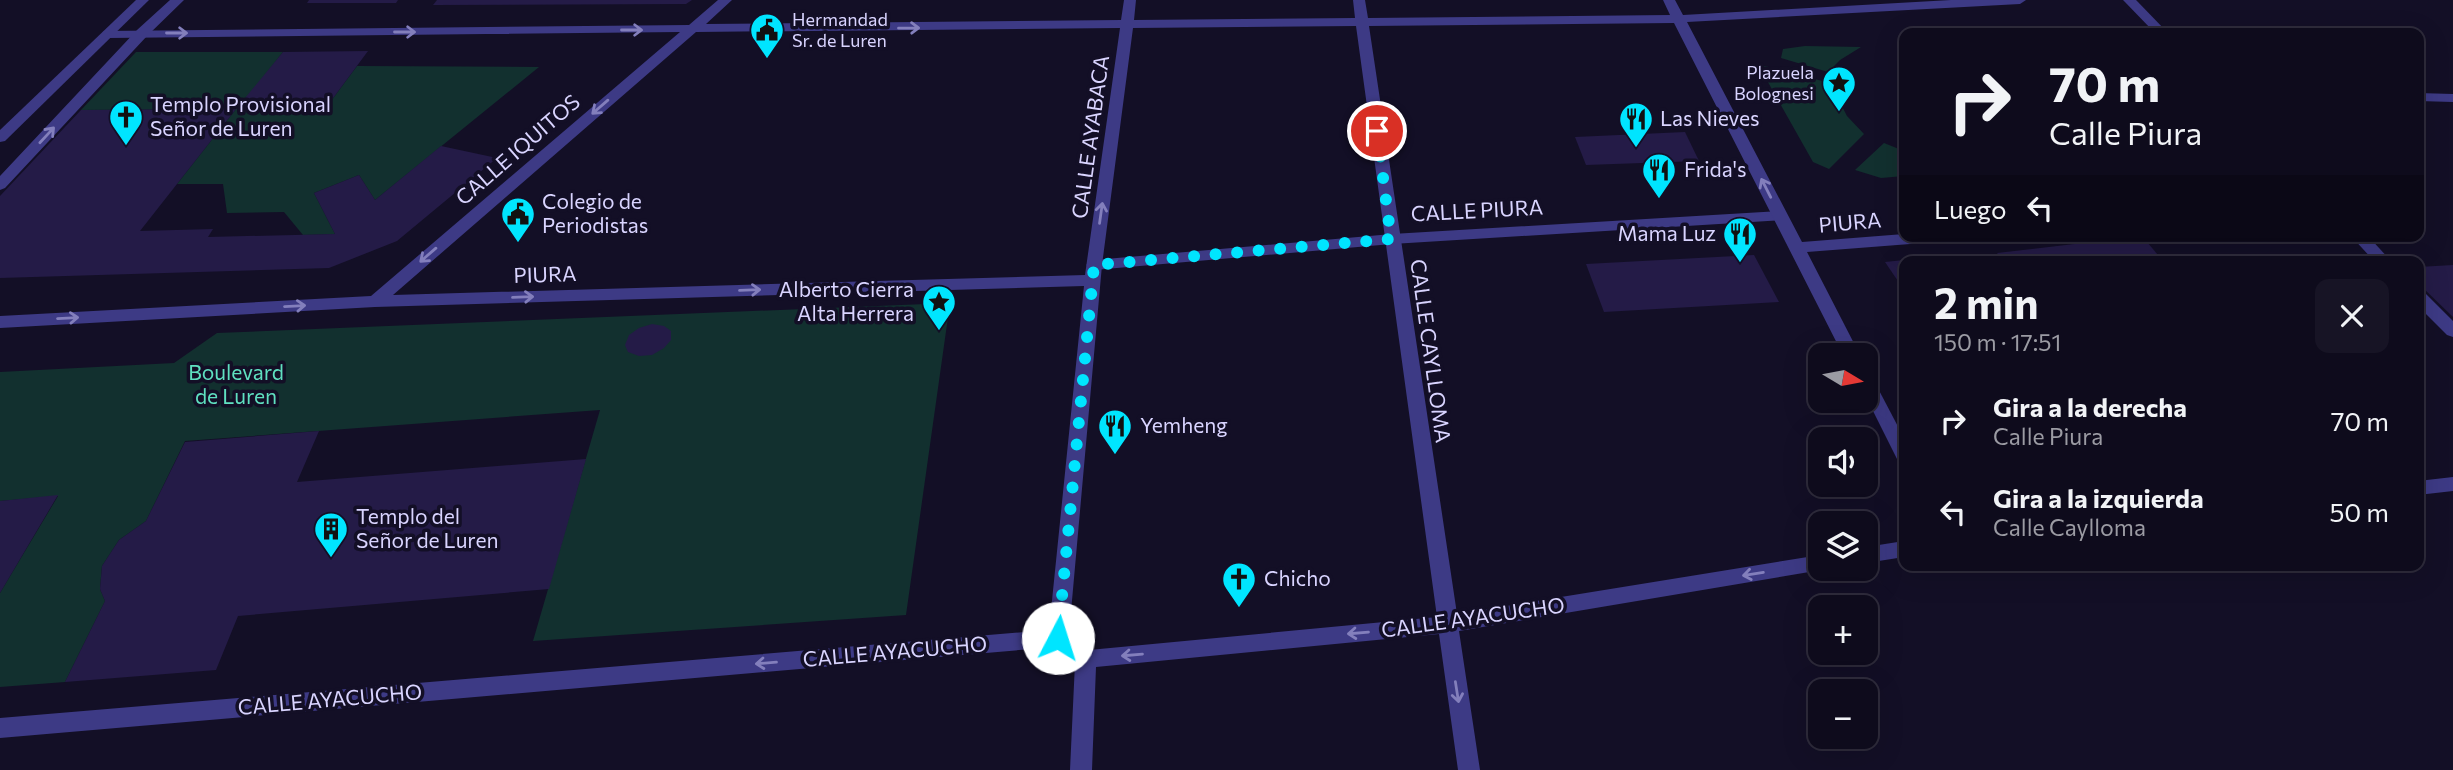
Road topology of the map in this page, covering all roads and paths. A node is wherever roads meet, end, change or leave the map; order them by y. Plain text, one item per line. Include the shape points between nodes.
1 (143, 0) edge
2 (177, 0) edge
3 (726, 0) edge
4 (1130, 0) edge
5 (1359, 0) edge
6 (1669, 0) edge
7 (2020, 0) edge
8 (2129, 0) edge
9 (1679, 19) junction
10 (1362, 23) junction
11 (1128, 25) junction
12 (2157, 28) edge
13 (689, 30) junction
14 (142, 33) junction
15 (109, 34) junction
16 (2424, 97) edge
17 (2453, 98) edge
18 (0, 138) edge
19 (0, 185) edge
20 (1780, 216) junction
21 (1391, 239) junction
22 (1899, 240) edge
23 (2365, 242) edge
24 (1797, 248) junction
25 (2378, 256) edge
26 (1093, 273) junction
27 (375, 301) junction
28 (2424, 302) edge
29 (0, 322) edge
30 (2453, 331) edge
31 (1846, 343) edge
32 (1878, 405) edge
33 (1899, 446) edge
34 (2453, 484) edge
35 (2424, 487) edge
36 (1899, 550) edge
37 (1878, 553) edge
38 (1808, 565) edge
39 (1447, 625) junction
40 (1058, 638) junction
41 (1086, 659) junction
42 (0, 727) edge
43 (1081, 770) edge
44 (1469, 770) edge

1 - 15 street
2 - 14 street
3 - 13 street, CALLE IQUITOS
4 - 11 street, CALLE AYABACA
5 - 10 street, CALLE CAYLLOMA
6 - 9 street
7 - 9 street
8 - 12 street
9 - 10 street
20 -> 9 street
10 - 11 street
10 - 21 street, CALLE CAYLLOMA
13 -> 11 street
26 -> 11 street, CALLE AYABACA
14 -> 13 street
13 -> 27 street, CALLE IQUITOS
14 - 15 street
19 -> 14 street
15 - 18 street
16 - 17 street
20 - 21 street, CALLE PIURA
20 - 24 street
21 - 26 street, CALLE PIURA
21 - 39 street, CALLE CAYLLOMA
22 - 24 street, PIURA
23 - 25 street
24 - 31 street
27 -> 26 street, PIURA
26 - 40 street, CALLE AYABACA
29 -> 27 street, PIURA
28 - 30 street
32 - 33 street
34 - 35 street
36 - 37 street
38 -> 39 street, CALLE AYACUCHO
39 -> 41 street, CALLE AYACUCHO
39 -> 44 street, CALLE CAYLLOMA
40 - 41 street
40 -> 42 street, CALLE AYACUCHO
41 - 43 street

